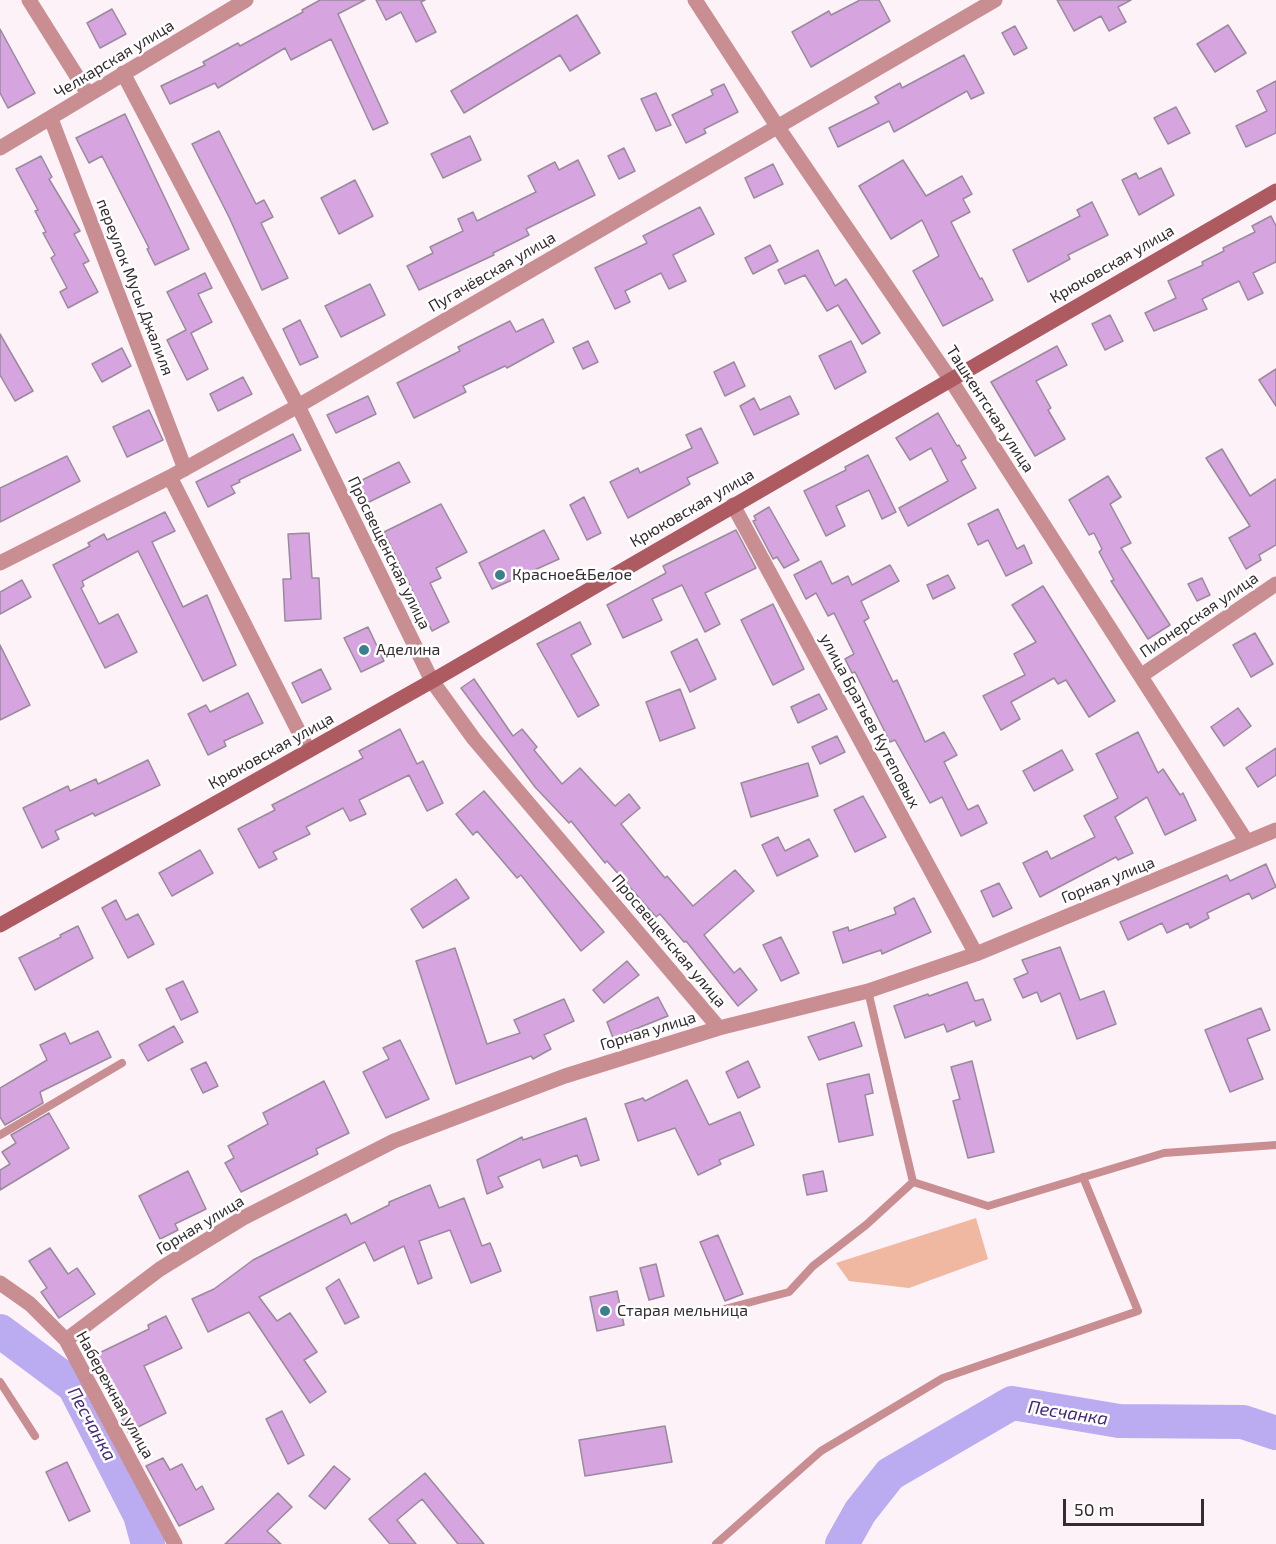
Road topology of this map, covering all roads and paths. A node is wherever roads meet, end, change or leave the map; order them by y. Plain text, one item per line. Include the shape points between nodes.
1 (28, 0) edge
2 (246, 0) edge
3 (695, 0) edge
4 (995, 0) edge
5 (123, 73) junction
6 (88, 94) junction
7 (51, 119) junction
8 (777, 126) junction
9 (0, 148) edge
10 (1276, 190) edge
11 (950, 379) junction
12 (298, 406) junction
13 (185, 469) junction
14 (170, 477) junction
15 (733, 505) junction
16 (0, 563) edge
17 (1276, 584) edge
18 (1142, 675) junction
19 (432, 681) junction
20 (308, 750) junction
21 (1276, 830) edge
22 (1247, 842) junction
23 (0, 926) edge
24 (976, 954) junction
25 (868, 991) junction
26 (719, 1028) junction
27 (122, 1063) dead end
28 (0, 1135) edge
29 (1276, 1145) edge
30 (1083, 1178) junction
31 (913, 1182) junction
32 (0, 1283) edge
33 (713, 1312) dead end
34 (66, 1340) junction
35 (0, 1382) edge
36 (35, 1436) dead end
37 (175, 1544) edge
38 (716, 1544) edge

1 - 6 street
2 - 5 street, Челкарская улица
3 - 8 street, Ташкентская улица
4 - 8 street, Пугачёвская улица
5 - 6 street, Челкарская улица
5 - 12 street, Просвещенская улица
6 - 7 street, Челкарская улица
7 - 9 street, Челкарская улица
7 - 13 street, переулок Мусы Джалиля
8 - 11 street, Ташкентская улица
8 - 12 street, Пугачёвская улица
10 - 11 street, Крюковская улица
11 - 15 street, Крюковская улица
11 - 18 street, Ташкентская улица
12 - 13 street, Пугачёвская улица
12 - 19 street, Просвещенская улица
13 - 14 street, Пугачёвская улица
14 - 16 street, Пугачёвская улица
14 - 20 street
15 - 19 street, Крюковская улица
15 - 24 street, улица Братьев Кутеповых
17 - 18 street, Пионерская улица
18 - 22 street, Ташкентская улица
19 - 20 street, Крюковская улица
19 - 26 street, Просвещенская улица via 474,739
20 - 23 street, Крюковская улица
21 - 22 street, Горная улица
22 - 24 street, Горная улица
24 - 25 street, Горная улица
25 - 26 street, Горная улица
25 - 31 lane
26 - 34 street, Горная улица via 565,1076 394,1141 234,1224 160,1269
27 - 28 lane
29 - 30 lane via 1164,1153
30 - 31 lane via 988,1206
30 - 38 lane via 1138,1311 943,1378 821,1451
31 - 33 lane via 813,1266 789,1292
32 - 34 street, Набережная улица via 30,1304
34 - 37 street, Набережная улица
35 - 36 lane

